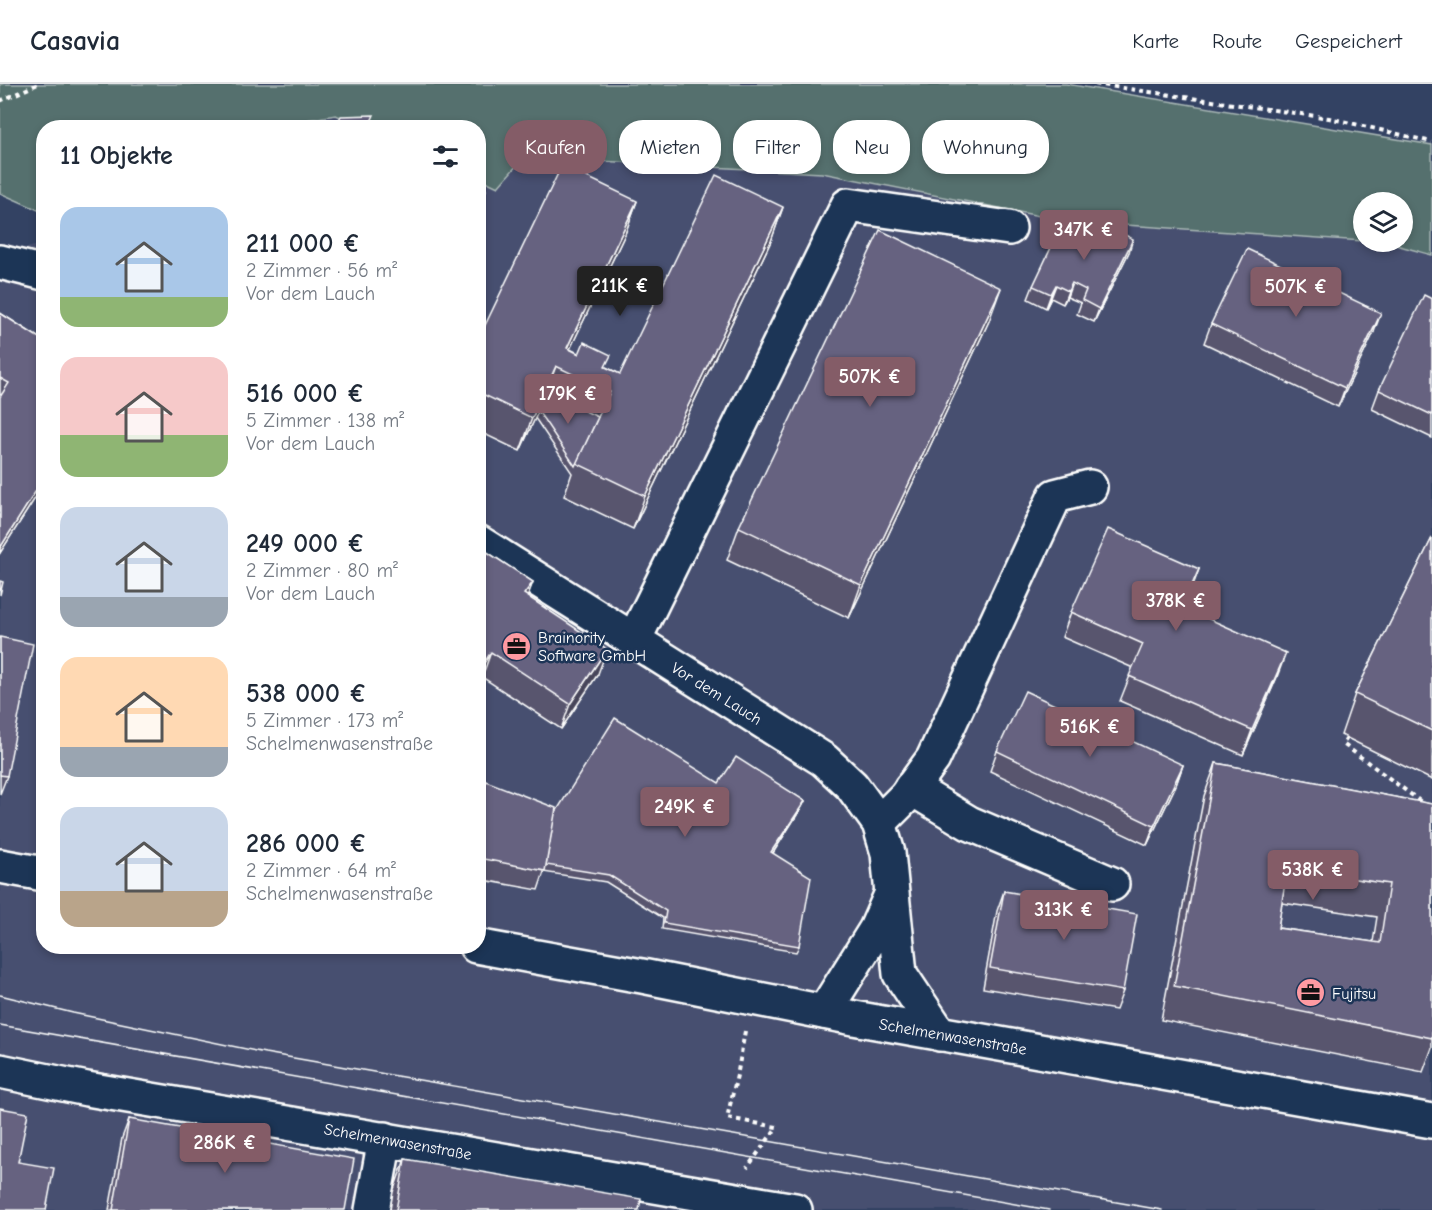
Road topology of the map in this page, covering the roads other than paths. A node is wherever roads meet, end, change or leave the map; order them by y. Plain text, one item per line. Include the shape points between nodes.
1 (1009, 228) dead end
2 (0, 262) edge
3 (36, 270) edge
4 (1090, 487) dead end
5 (486, 547) edge
6 (634, 640) junction
7 (911, 788) junction
8 (879, 823) junction
9 (0, 866) edge
10 (36, 873) edge
11 (1112, 884) dead end
12 (891, 895) junction
13 (486, 948) edge
14 (824, 1012) junction
15 (940, 1034) junction
16 (0, 1071) edge
17 (1432, 1121) edge
18 (385, 1139) junction
19 (672, 1199) edge
20 (372, 1210) edge
21 (795, 1210) edge

1 - 6 street via 848,206
2 - 3 street
4 - 7 street via 1055,496 933,759
5 - 6 street, Vor dem Lauch
6 - 8 street, Vor dem Lauch via 824,760 852,786
7 - 8 street
7 - 11 street via 969,823
8 - 12 street, Vor dem Lauch via 888,853
9 - 10 street
12 - 14 street, Vor dem Lauch via 876,929
12 - 15 street, Vor dem Lauch via 900,974
13 - 14 street, Schelmenwasenstraße
14 - 15 street, Schelmenwasenstraße
15 - 17 street, Schelmenwasenstraße
16 - 18 street, Schelmenwasenstraße
18 - 19 street, Schelmenwasenstraße
18 - 20 street
19 - 21 street, Schelmenwasenstraße via 757,1203

